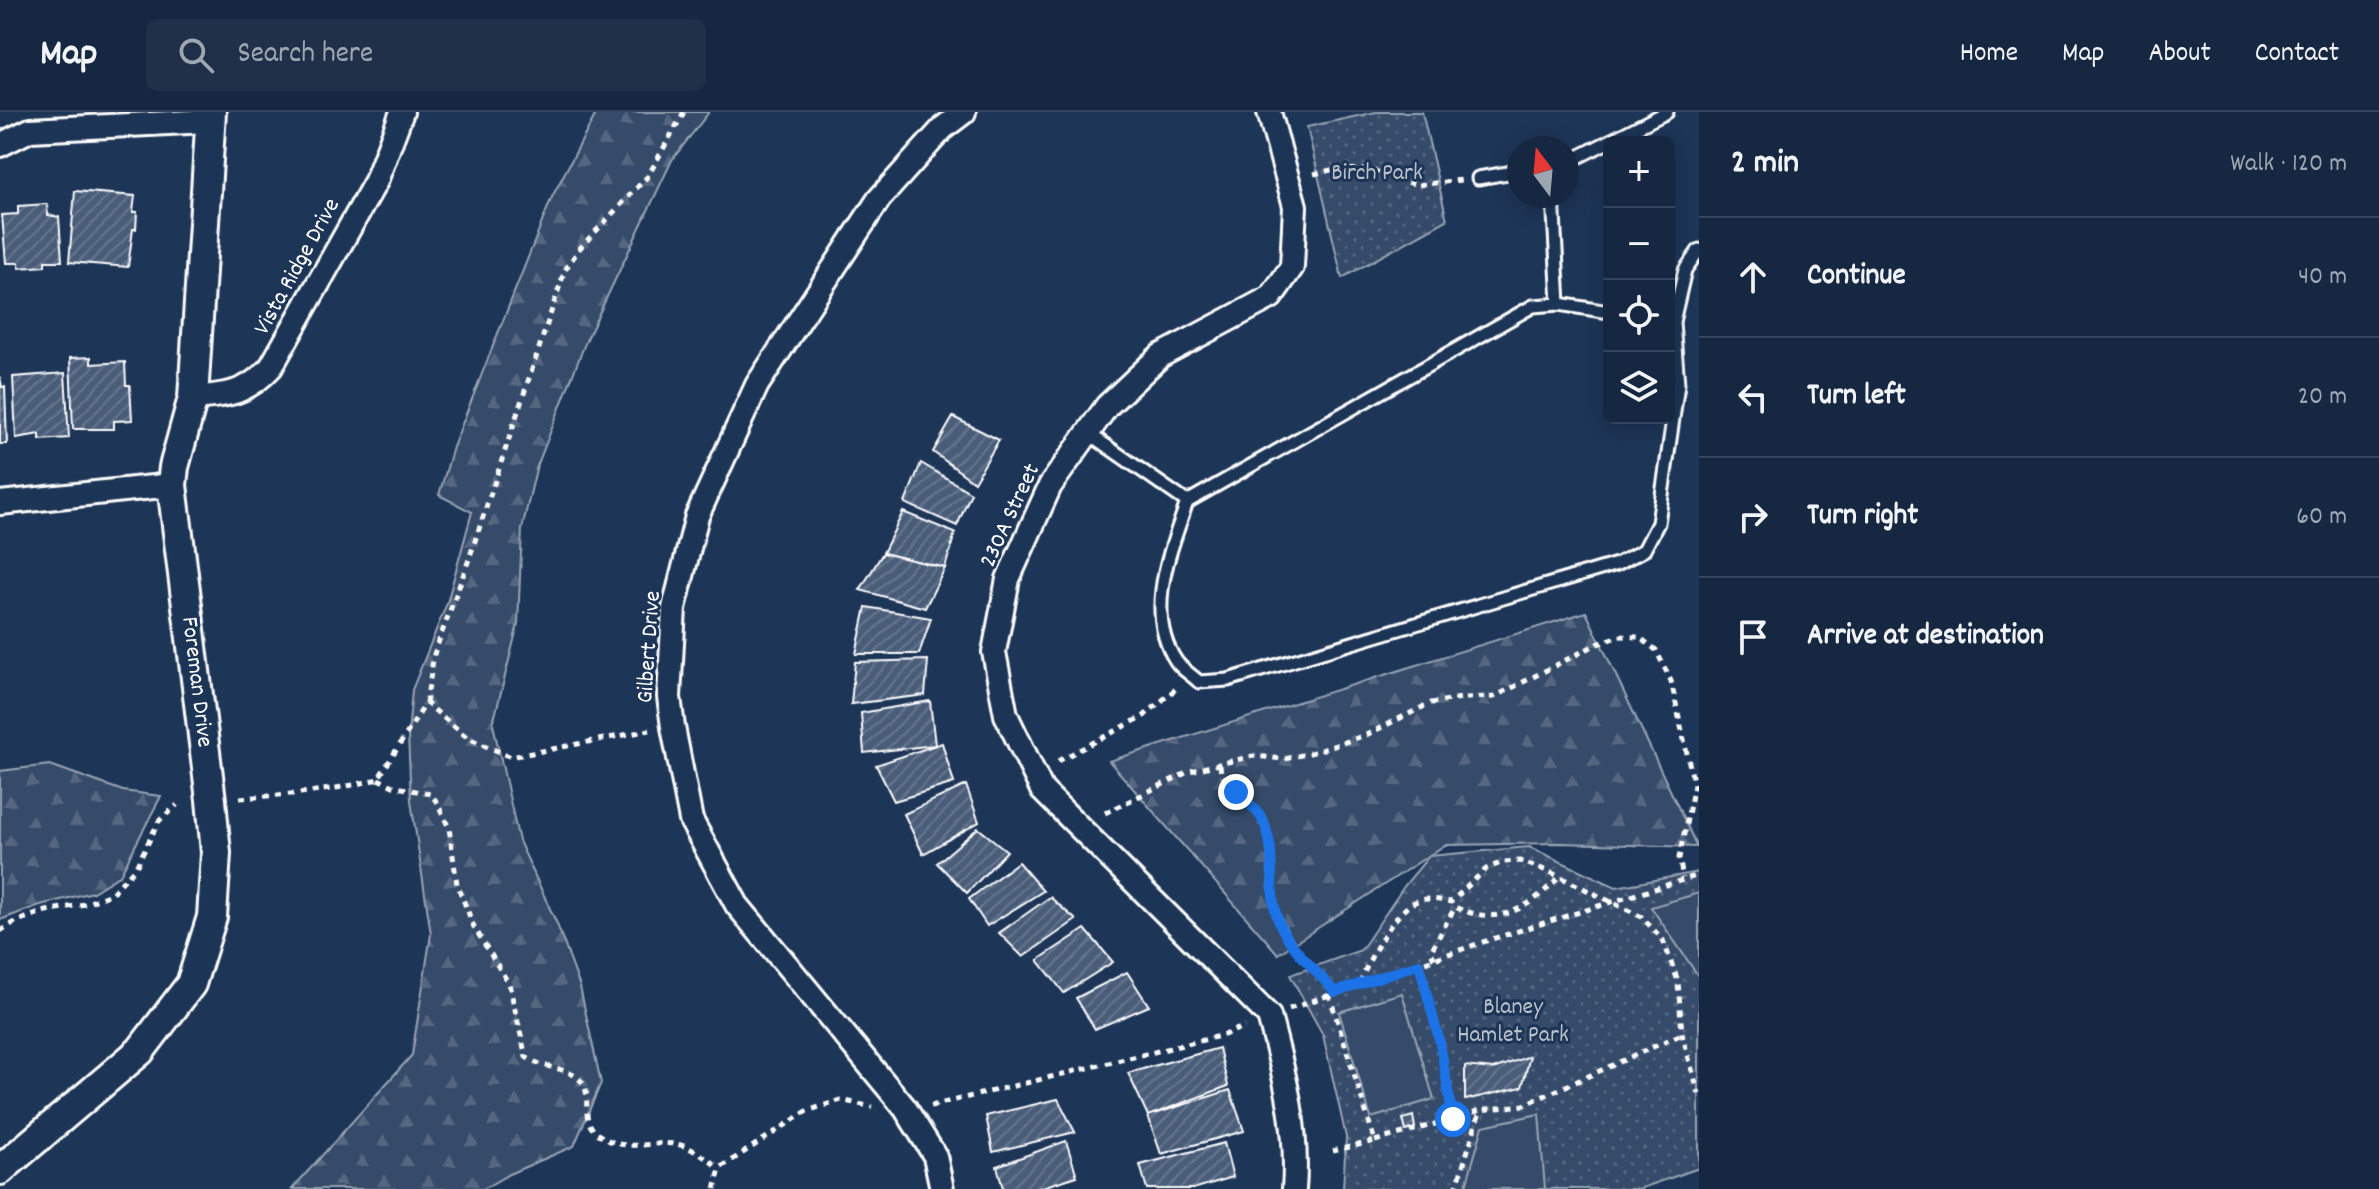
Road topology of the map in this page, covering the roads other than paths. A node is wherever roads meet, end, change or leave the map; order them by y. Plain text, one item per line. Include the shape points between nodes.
1 (402, 112) edge
2 (964, 112) edge
3 (1269, 112) edge
4 (1667, 112) edge
5 (209, 116) edge
6 (28, 121) edge
7 (0, 145) edge
8 (1579, 156) edge
9 (1507, 173) edge
10 (1478, 178) road end
11 (1554, 208) edge
12 (1699, 250) edge
13 (1559, 304) junction
14 (1675, 307) edge
15 (1603, 311) edge
16 (1674, 352) edge
17 (193, 398) junction
18 (1088, 433) junction
19 (172, 485) junction
20 (1187, 502) junction
21 (0, 503) edge
22 (0, 1170) edge
23 (942, 1189) edge
24 (1294, 1189) edge

1 - 17 street, Vista Ridge Drive via 376,181 271,367 247,389
2 - 23 street, Gilbert Drive via 879,199 757,385 697,516 674,608 669,697 691,820 737,905 905,1108 935,1156
3 - 18 street, 230A Street via 1295,206 1292,267 1271,297 1160,356 1107,406
4 - 8 lane
5 - 6 street
5 - 17 street, Foreman Drive
6 - 7 street
9 - 10 lane
11 - 13 lane
12 - 14 lane via 1685,270
13 - 15 lane
13 - 20 lane via 1533,306
16 - 20 lane via 1678,384 1658,523 1644,550 1617,564 1228,680 1199,682 1177,663 1162,632 1161,593
17 - 19 street, Foreman Drive
18 - 20 lane
18 - 24 street, 230A Street via 1050,486 1008,579 994,652 1006,715 1042,790 1269,1016 1295,1137
19 - 21 street
19 - 22 street, Foreman Drive via 216,853 212,917 191,984 140,1051

